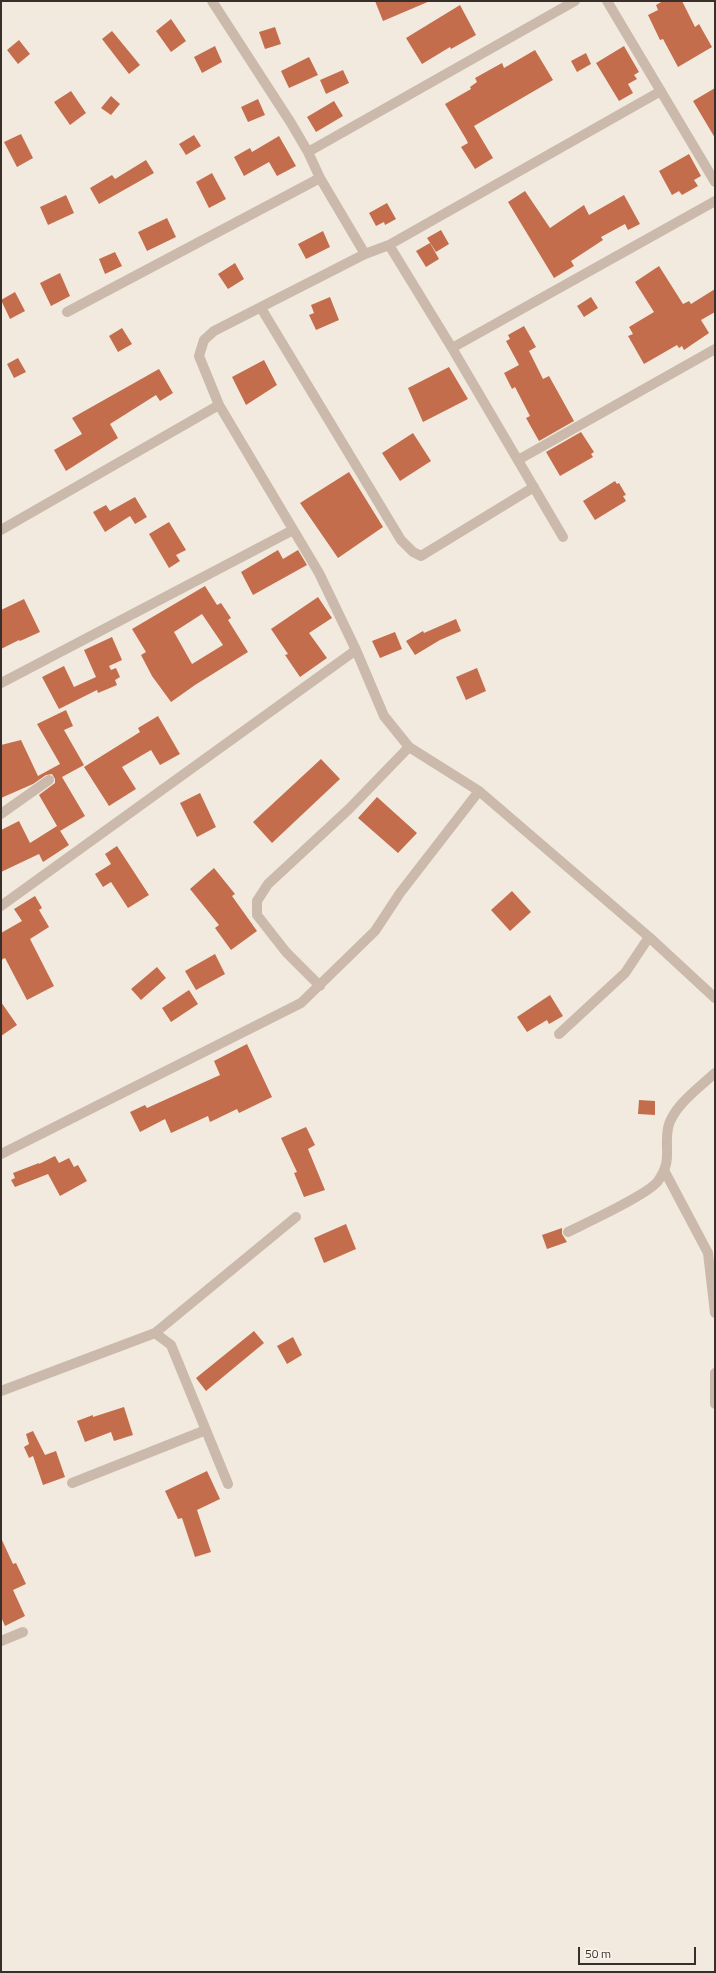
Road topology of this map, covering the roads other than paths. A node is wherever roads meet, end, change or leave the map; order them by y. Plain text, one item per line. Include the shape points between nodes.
1 (212, 1) edge
2 (575, 1) edge
3 (607, 1) edge
4 (662, 91) junction
5 (308, 152) junction
6 (320, 178) junction
7 (715, 182) edge
8 (715, 201) edge
9 (389, 245) junction
10 (365, 254) junction
11 (261, 308) junction
12 (67, 312) dead end
13 (452, 348) junction
14 (715, 349) edge
15 (219, 405) junction
16 (518, 460) junction
17 (534, 487) junction
18 (1, 530) edge
19 (292, 530) junction
20 (563, 537) dead end
21 (356, 650) junction
22 (1, 683) edge
23 (409, 747) junction
24 (49, 780) dead end
25 (479, 791) junction
26 (1, 814) edge
27 (1, 906) edge
28 (649, 937) junction
29 (320, 986) junction
30 (715, 998) edge
31 (559, 1034) dead end
32 (715, 1073) edge
33 (1, 1154) edge
34 (664, 1170) junction
35 (296, 1217) dead end
36 (568, 1232) dead end
37 (715, 1313) edge
38 (155, 1333) junction
39 (715, 1373) edge
40 (1, 1391) edge
41 (715, 1404) edge
42 (206, 1430) junction
43 (72, 1483) dead end
44 (228, 1484) dead end
45 (23, 1632) dead end
46 (1, 1641) edge

1 - 5 street
2 - 5 street
3 - 4 street
4 - 7 street
4 - 9 street
5 - 6 street
6 - 10 street
6 - 12 street
8 - 13 street
9 - 10 street
9 - 13 street
10 - 11 street
11 - 15 street via 214,331 204,340 199,356
11 - 17 street via 401,540 413,552 421,556
13 - 16 street
14 - 16 street
15 - 18 street
15 - 19 street
16 - 17 street
17 - 20 street
19 - 21 street via 319,573
19 - 22 street
21 - 23 street via 384,716
21 - 27 street
23 - 25 street
23 - 29 street via 349,809 268,884 257,902 257,915 286,952
24 - 26 street
25 - 28 street
25 - 29 street via 400,893 375,931
28 - 30 street
28 - 31 street via 625,973
29 - 33 street via 301,1003
32 - 34 street via 679,1106 668,1127 668,1164
34 - 36 street via 658,1182 639,1195
34 - 37 street via 708,1253
35 - 38 street
38 - 40 street
38 - 42 street via 171,1344
39 - 41 street
42 - 43 street
42 - 44 street
45 - 46 street

